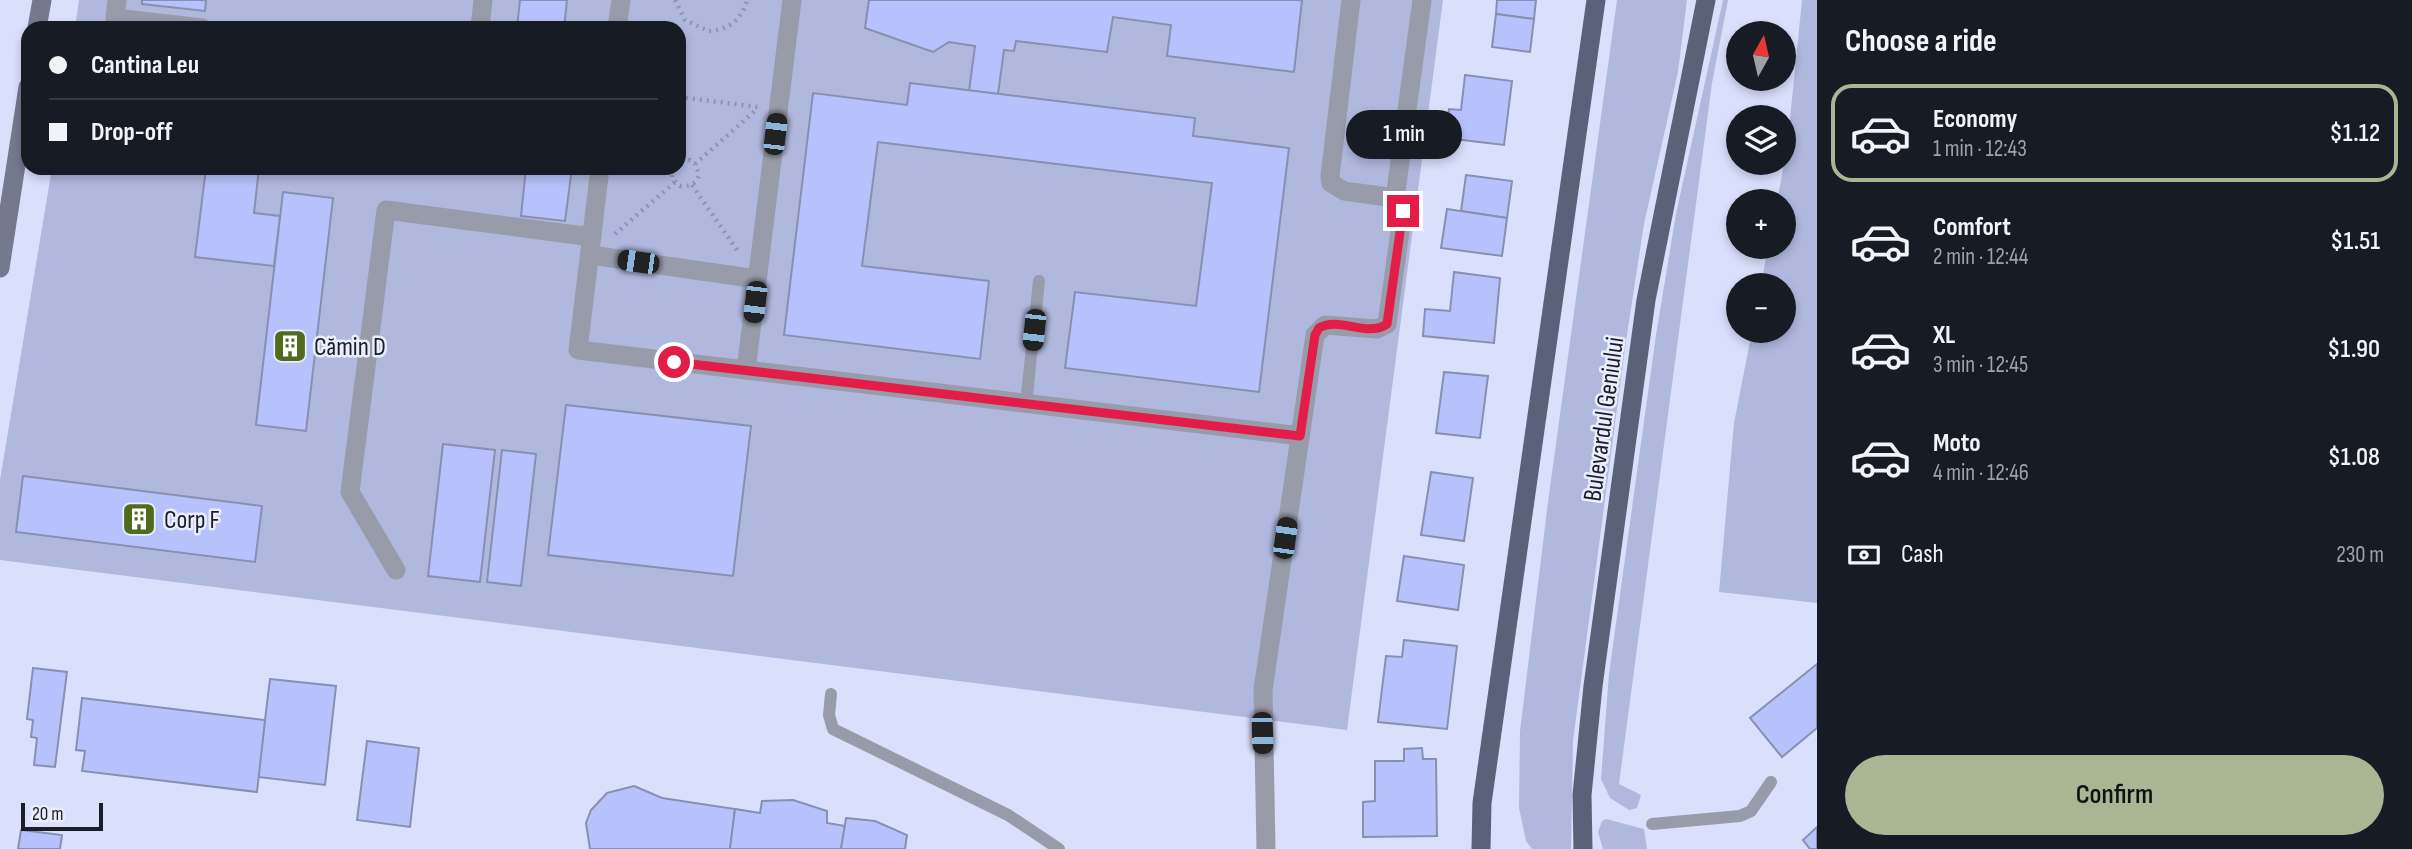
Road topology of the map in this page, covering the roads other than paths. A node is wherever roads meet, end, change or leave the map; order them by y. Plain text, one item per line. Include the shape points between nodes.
1 (41, 0) edge
2 (117, 0) edge
3 (483, 0) edge
4 (621, 0) edge
5 (792, 0) edge
6 (1351, 0) edge
7 (1422, 0) edge
8 (1596, 0) edge
9 (1706, 0) edge
10 (38, 21) edge
11 (141, 21) edge
12 (481, 21) edge
13 (618, 21) edge
14 (21, 132) edge
15 (599, 175) edge
16 (1395, 198) junction
17 (591, 246) junction
18 (0, 268) edge
19 (757, 279) junction
20 (1039, 281) dead end
21 (747, 370) junction
22 (1026, 404) junction
23 (1300, 436) junction
24 (396, 570) dead end
25 (831, 694) dead end
26 (1771, 782) dead end
27 (1652, 824) dead end
28 (1059, 849) edge
29 (1266, 849) edge
30 (1481, 849) edge
31 (1583, 849) edge

1 - 10 main road
2 - 11 street via 115,18
3 - 12 street
4 - 13 street
5 - 19 street via 768,109
6 - 16 street via 1331,183 1344,191
7 - 16 street
8 - 30 main road via 1482,803
9 - 31 main road, Bulevardul Geniului via 1646,300 1593,687 1582,795
14 - 18 main road
15 - 17 street
16 - 23 street via 1403,211 1387,324 1377,330 1332,324 1319,328
17 - 19 street
17 - 21 street via 578,349
17 - 24 street via 386,210 350,492
19 - 21 street
20 - 22 lane
21 - 22 street
22 - 23 street
23 - 29 street via 1263,690
25 - 28 lane via 833,729 1007,815
26 - 27 lane via 1751,811 1740,816

